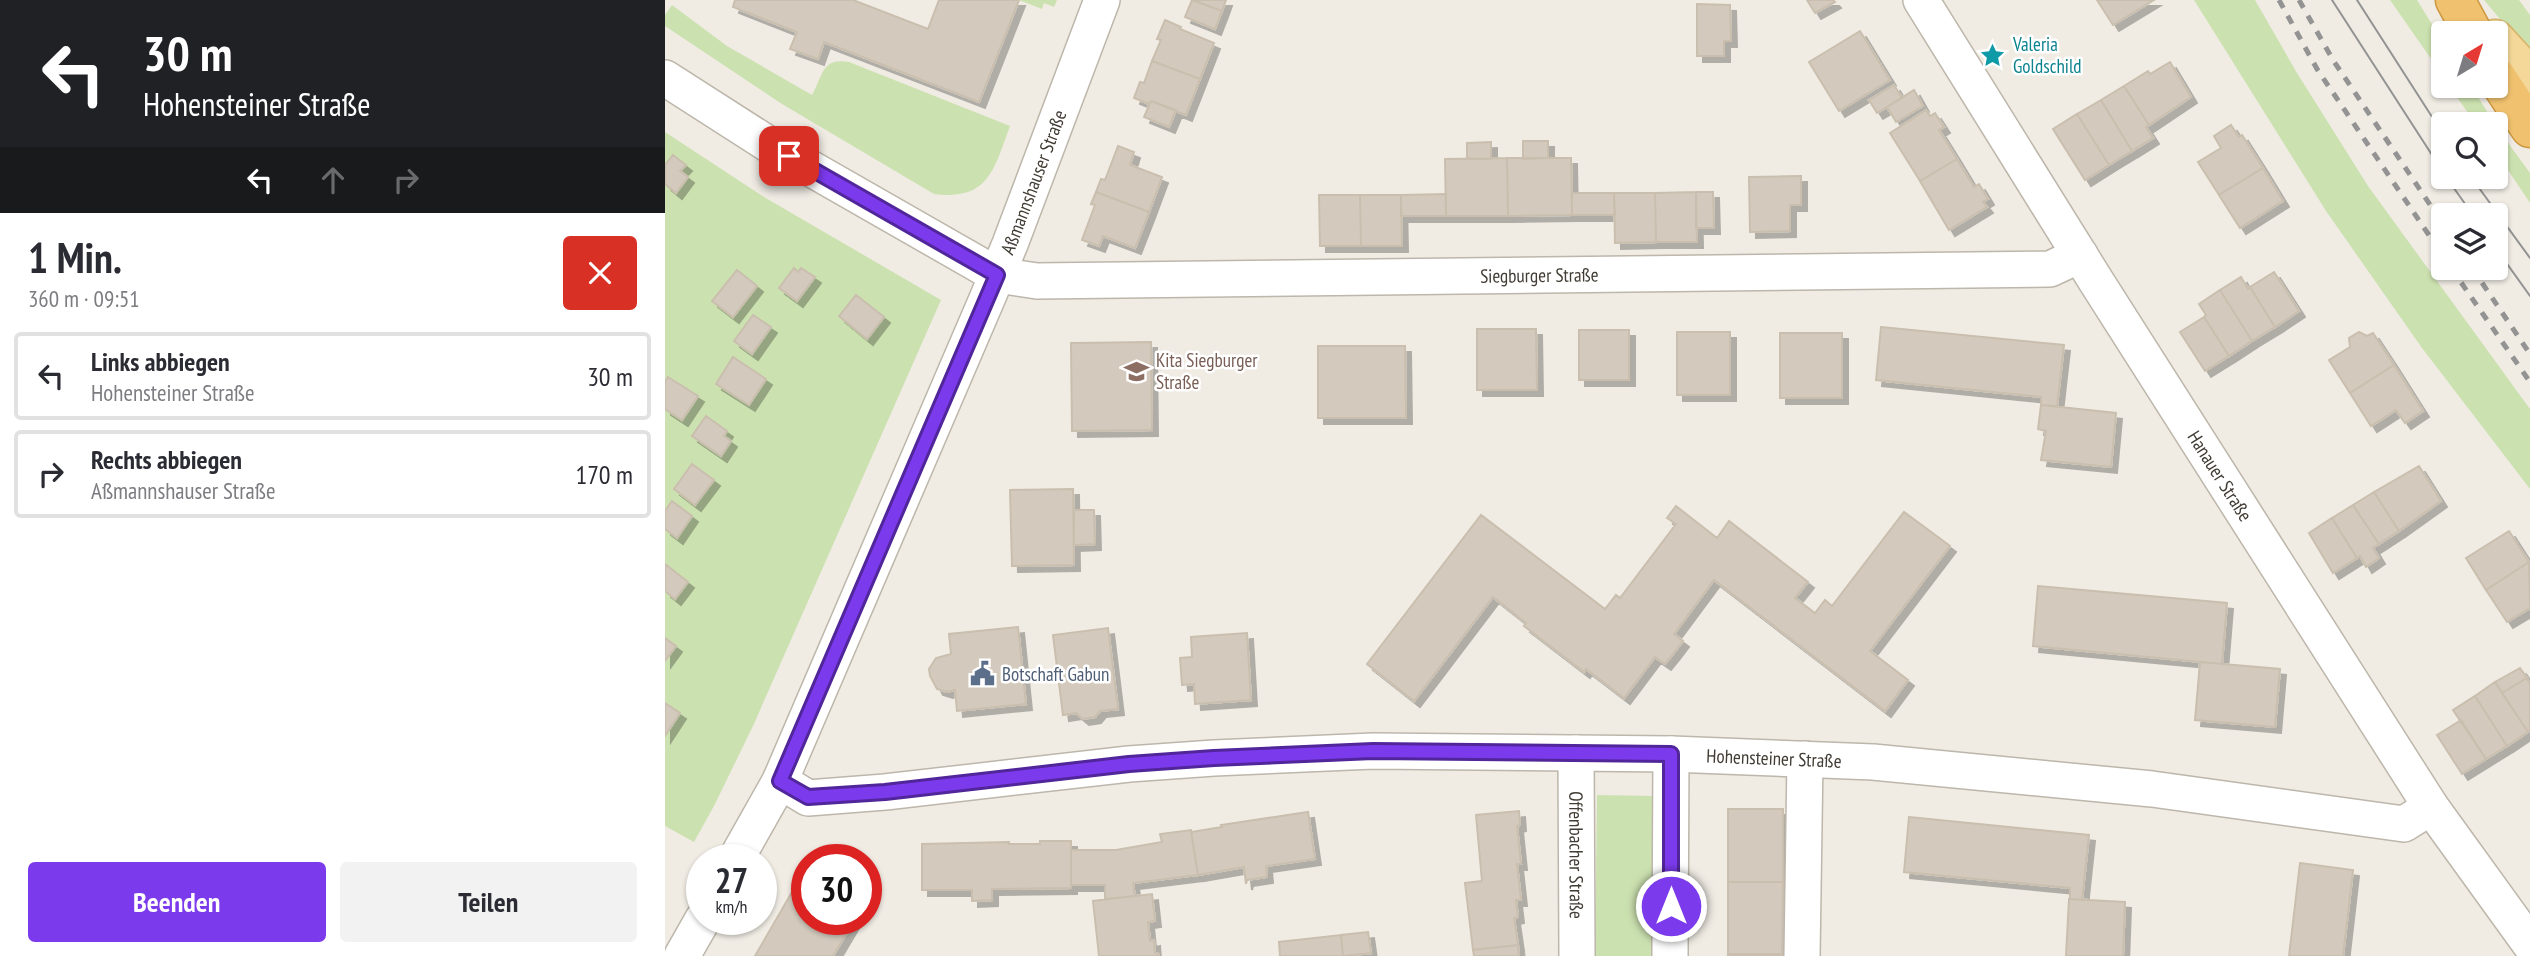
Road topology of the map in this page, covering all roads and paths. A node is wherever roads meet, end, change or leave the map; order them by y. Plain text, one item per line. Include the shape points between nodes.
1 (1102, 0) edge
2 (1921, 0) edge
3 (2455, 0) edge
4 (2465, 0) edge
5 (2466, 21) edge
6 (2482, 21) edge
7 (2508, 53) edge
8 (2530, 77) edge
9 (665, 79) edge
10 (2508, 95) edge
11 (2530, 128) edge
12 (2080, 255) junction
13 (997, 275) junction
14 (1576, 753) junction
15 (1671, 754) junction
16 (1805, 759) junction
17 (780, 781) junction
18 (2431, 807) junction
19 (744, 844) edge
20 (694, 935) edge
21 (2530, 944) edge
22 (682, 956) edge
23 (1577, 956) edge
24 (1670, 956) edge
25 (1802, 956) edge

1 - 13 street, Aßmannshauser Straße
2 - 12 street, Hanauer Straße
3 - 5 highway
4 - 6 main road
7 - 8 main road
9 - 13 street via 768,144
10 - 11 highway
12 - 13 street, Siegburger Straße via 2050,269 1037,281
12 - 18 street, Hanauer Straße
13 - 17 street, Aßmannshauser Straße
14 - 15 street, Hohensteiner Straße
14 - 17 street, Hohensteiner Straße via 1373,751 1214,758 808,797
14 - 23 street, Offenbacher Straße
15 - 16 street, Hohensteiner Straße
15 - 24 street
16 - 18 street, Hohensteiner Straße via 2175,791 2404,824
16 - 25 street
17 - 19 street, Aßmannshauser Straße
18 - 21 street, Hanauer Straße
20 - 22 street

